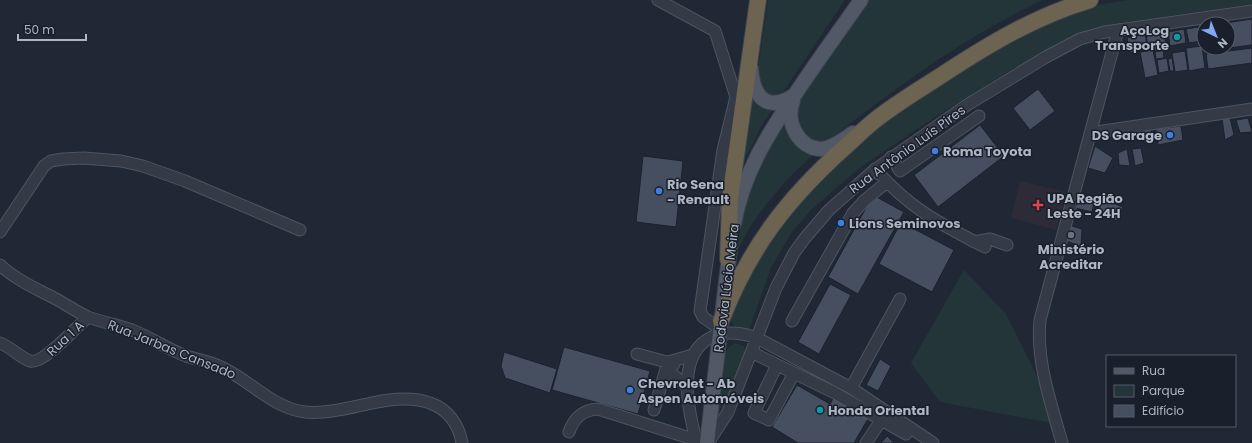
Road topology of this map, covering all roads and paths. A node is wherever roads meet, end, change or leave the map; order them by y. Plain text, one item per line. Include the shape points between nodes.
1 (658, 0) edge
2 (758, 0) edge
3 (861, 0) edge
4 (1090, 0) edge
5 (1252, 11) edge
6 (1118, 30) junction
7 (751, 60) junction
8 (795, 94) junction
9 (740, 97) junction
10 (1252, 109) edge
11 (979, 116) dead end
12 (874, 120) junction
13 (1090, 133) junction
14 (891, 157) junction
15 (875, 169) junction
16 (887, 182) junction
17 (300, 230) dead end
18 (0, 232) edge
19 (974, 242) junction
20 (1007, 244) dead end
21 (985, 248) dead end
22 (728, 259) junction
23 (0, 265) edge
24 (900, 299) dead end
25 (88, 317) junction
26 (792, 321) dead end
27 (720, 328) junction
28 (757, 338) junction
29 (0, 344) edge
30 (751, 352) junction
31 (637, 354) dead end
32 (693, 355) junction
33 (667, 365) junction
34 (777, 365) junction
35 (689, 368) junction
36 (794, 373) junction
37 (688, 388) junction
38 (851, 388) junction
39 (654, 410) dead end
40 (882, 420) junction
41 (569, 432) dead end
42 (906, 434) dead end
43 (704, 442) edge
44 (462, 443) edge
45 (866, 443) edge
46 (933, 443) edge
47 (1062, 443) edge

1 - 9 street via 715,31
2 - 7 highway
3 - 8 main road, Rodovia Lúcio Meira
4 - 12 highway via 1020,27
5 - 6 street, Rua Antônio Luís Pires
6 - 13 street
6 - 14 street, Rua Antônio Luís Pires via 1086,37 1046,57 967,105
7 - 8 main road via 753,85 762,99 777,104
7 - 9 highway
8 - 12 main road via 790,112 792,126 802,141 815,148 829,148
8 - 22 main road, Rodovia Lúcio Meira via 764,142 751,169 739,201
9 - 22 highway via 730,199
9 - 27 street via 723,150 700,311 703,318
10 - 13 street
11 - 14 street via 900,171
12 - 27 highway via 813,176 780,212 743,271
13 - 47 street via 1045,299 1039,334 1040,359
14 - 15 street, Rua Antônio Luís Pires
15 - 16 street
15 - 28 street, Rua Antônio Luís Pires via 828,210 805,238 776,288
16 - 19 street via 927,216
16 - 26 street via 853,213
17 - 18 street via 143,166 121,161 63,159 51,161 44,166
19 - 20 street via 990,239
19 - 21 street
22 - 27 main road, Rodovia Lúcio Meira
23 - 25 street, Rua Jarbas Cansado via 14,276
24 - 38 street
25 - 29 street, Rua 1 A via 48,355 35,362 28,361
25 - 44 street, Rua Jarbas Cansado via 132,330 187,356 219,365 267,397 293,410 317,413 401,400 418,400 438,405 451,417 461,434
27 - 28 street
27 - 32 street
27 - 43 main road, Rodovia Lúcio Meira
28 - 30 street, Rua Antônio Luís Pires
28 - 38 street
30 - 34 street
30 - 43 street, Rua Antônio Luís Pires via 728,412
31 - 33 street
32 - 33 street
32 - 35 street
33 - 35 street
33 - 37 street
33 - 39 street
34 - 36 street
34 - 36 street via 754,412 769,420
35 - 37 street
36 - 40 street
37 - 43 street via 689,408
38 - 46 street
40 - 42 street
40 - 45 street
41 - 43 street via 578,416 598,409

